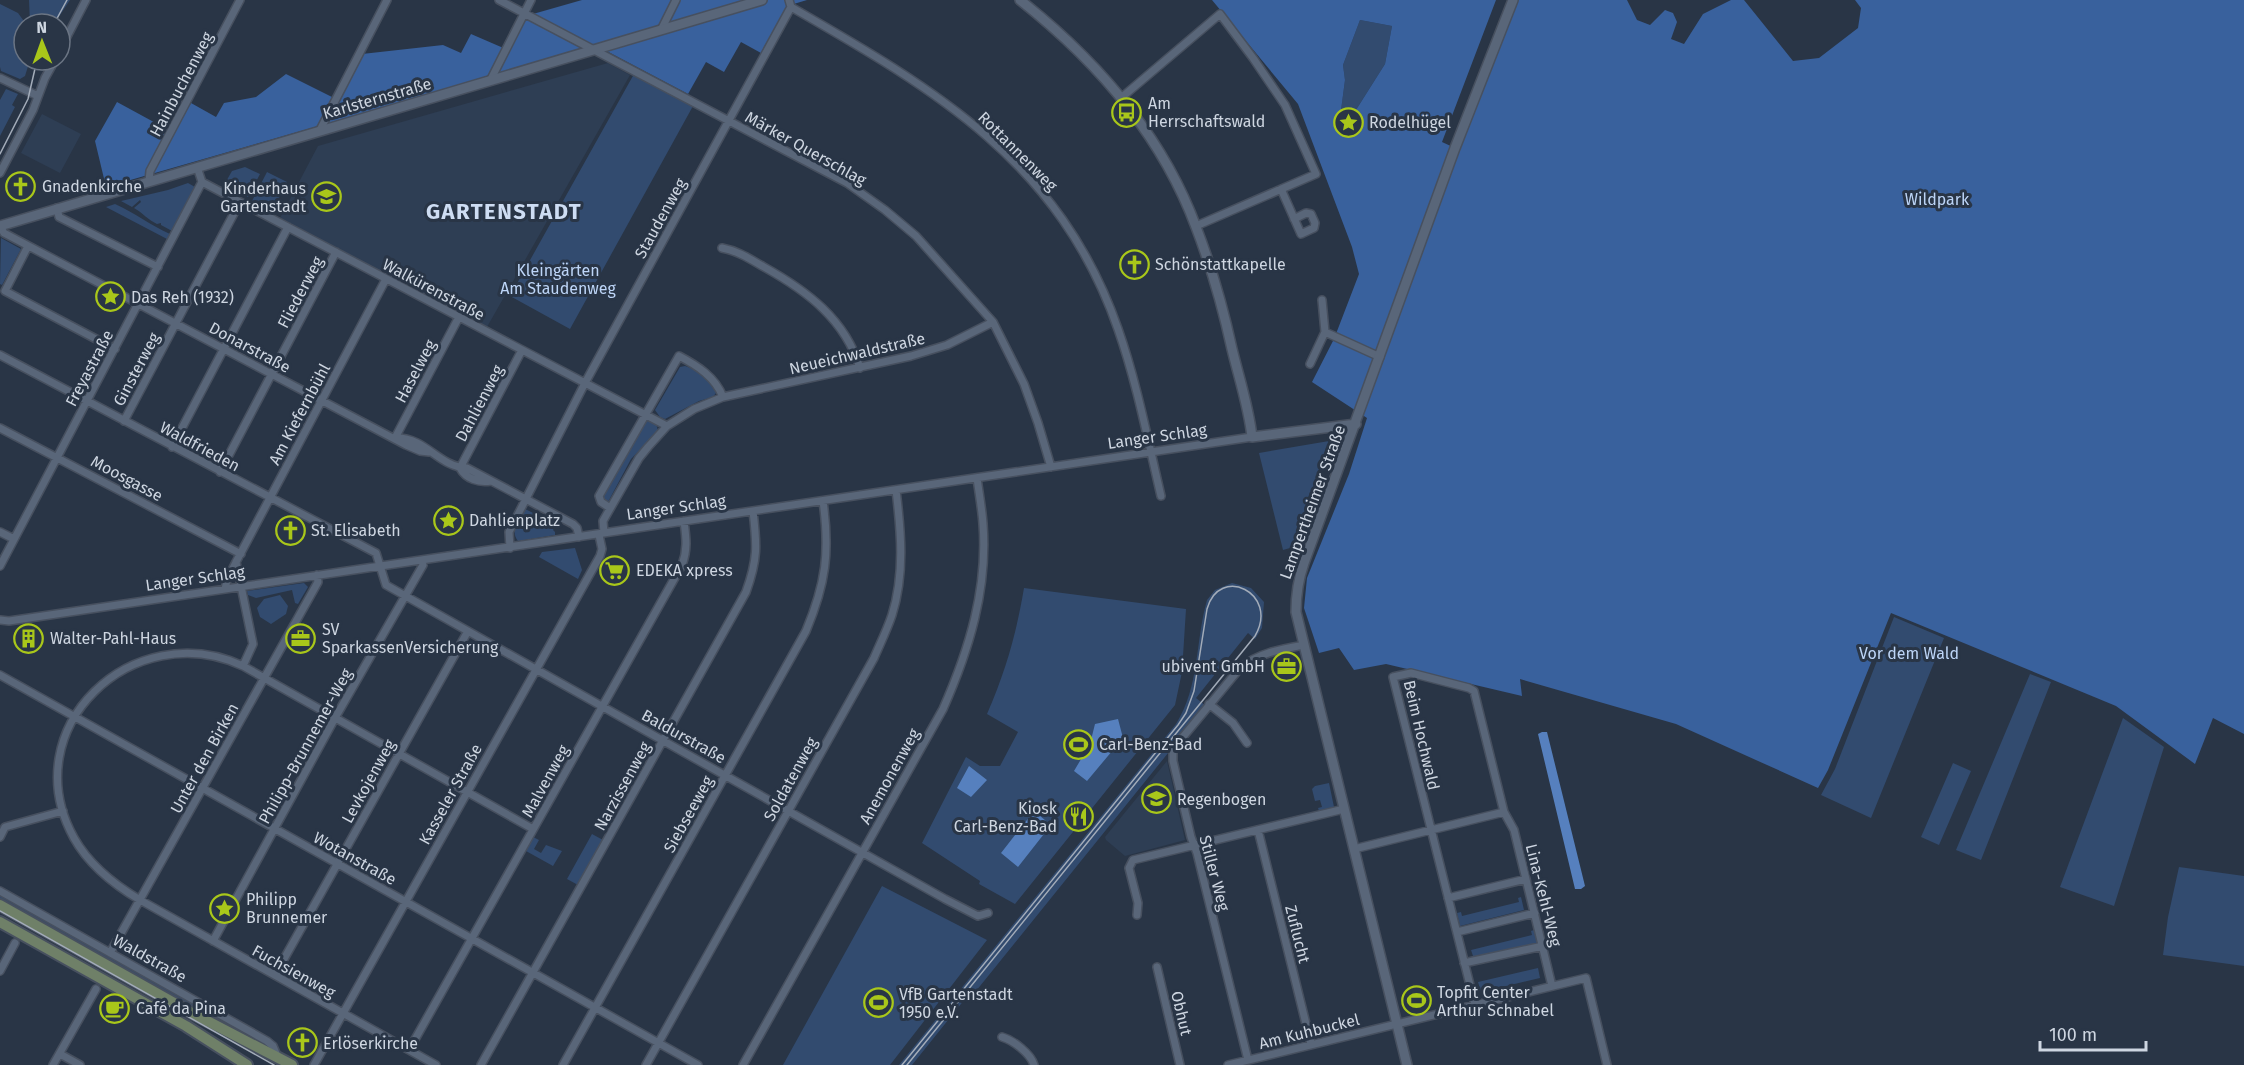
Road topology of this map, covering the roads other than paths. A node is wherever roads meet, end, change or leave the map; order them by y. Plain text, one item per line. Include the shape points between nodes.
1 (86, 0) edge
2 (240, 0) edge
3 (387, 0) edge
4 (499, 0) edge
5 (531, 0) edge
6 (676, 0) edge
7 (762, 0) edge
8 (1020, 0) edge
9 (1513, 0) edge
10 (790, 4) edge
11 (524, 13) junction
12 (72, 27) edge
13 (661, 30) junction
14 (594, 50) junction
15 (49, 72) edge
16 (0, 78) edge
17 (490, 81) junction
18 (38, 96) junction
19 (1121, 98) junction
20 (729, 121) junction
21 (320, 130) junction
22 (196, 167) junction
23 (0, 173) edge
24 (149, 181) junction
25 (202, 182) junction
26 (1281, 189) junction
27 (240, 202) junction
28 (57, 208) junction
29 (1294, 219) dead end
30 (0, 226) edge
31 (1196, 226) junction
32 (288, 227) junction
33 (28, 246) junction
34 (722, 248) dead end
35 (336, 252) junction
36 (158, 267) junction
37 (386, 279) junction
38 (1322, 300) dead end
39 (138, 304) junction
40 (459, 317) junction
41 (993, 322) junction
42 (176, 323) junction
43 (1325, 332) junction
44 (115, 349) junction
45 (224, 349) junction
46 (522, 350) junction
47 (0, 355) edge
48 (1380, 357) junction
49 (1310, 364) dead end
50 (860, 368) junction
51 (272, 374) junction
52 (585, 383) junction
53 (723, 397) junction
54 (322, 400) junction
55 (87, 402) junction
56 (645, 415) junction
57 (124, 421) junction
58 (1356, 424) junction
59 (667, 426) junction
60 (0, 428) edge
61 (1252, 437) junction
62 (395, 438) junction
63 (172, 447) junction
64 (1150, 452) junction
65 (57, 457) junction
66 (1051, 467) junction
67 (460, 468) junction
68 (220, 472) junction
69 (977, 478) junction
70 (896, 490) junction
71 (1161, 496) dead end
72 (270, 498) junction
73 (525, 500) junction
74 (823, 501) junction
75 (610, 508) junction
76 (753, 511) junction
77 (684, 521) junction
78 (0, 532) edge
79 (602, 534) junction
80 (579, 537) junction
81 (14, 539) junction
82 (510, 548) junction
83 (241, 554) junction
84 (236, 562) junction
85 (423, 565) dead end
86 (0, 566) edge
87 (380, 566) junction
88 (317, 575) junction
89 (241, 587) junction
90 (225, 589) junction
91 (406, 596) junction
92 (0, 620) edge
93 (468, 631) junction
94 (1304, 645) junction
95 (243, 666) junction
96 (536, 669) junction
97 (0, 675) edge
98 (264, 678) junction
99 (1209, 704) junction
100 (602, 706) junction
101 (74, 716) junction
102 (335, 718) junction
103 (663, 740) junction
104 (1247, 743) dead end
105 (399, 754) junction
106 (725, 775) junction
107 (202, 788) junction
108 (467, 792) junction
109 (1344, 809) junction
110 (789, 810) junction
111 (63, 811) junction
112 (1504, 812) junction
113 (3, 826) edge
114 (275, 829) junction
115 (533, 829) junction
116 (1258, 830) junction
117 (1430, 830) junction
118 (0, 837) edge
119 (1194, 845) junction
120 (1354, 849) junction
121 (862, 852) junction
122 (337, 863) junction
123 (1526, 879) junction
124 (0, 891) edge
125 (1448, 898) junction
126 (140, 900) junction
127 (405, 902) junction
128 (0, 906) edge
129 (988, 913) dead end
130 (1534, 913) junction
131 (1137, 915) dead end
132 (0, 922) edge
133 (1457, 932) junction
134 (472, 940) junction
135 (213, 941) junction
136 (15, 943) dead end
137 (1543, 946) junction
138 (110, 953) junction
139 (1464, 963) junction
140 (1157, 967) dead end
141 (0, 971) edge
142 (533, 973) junction
143 (274, 975) junction
144 (1552, 986) junction
145 (96, 989) dead end
146 (1475, 1005) junction
147 (595, 1007) junction
148 (343, 1013) junction
149 (1397, 1023) junction
150 (1002, 1037) dead end
151 (658, 1043) junction
152 (1311, 1044) junction
153 (410, 1050) junction
154 (60, 1054) junction
155 (278, 1058) junction
156 (1248, 1060) junction
157 (53, 1065) edge
158 (80, 1065) edge
159 (248, 1065) edge
160 (292, 1065) edge
161 (314, 1065) edge
162 (436, 1065) edge
163 (481, 1065) edge
164 (563, 1065) edge
165 (646, 1065) edge
166 (698, 1065) edge
167 (743, 1065) edge
168 (1034, 1065) edge
169 (1180, 1065) edge
170 (1228, 1065) edge
171 (1407, 1065) edge
172 (1607, 1065) edge

1 - 12 street
2 - 24 street, Hainbuchenweg via 150,171
3 - 21 street
4 - 11 street, Märker Querschlag
5 - 11 street
6 - 13 street
7 - 13 street, Karlsternstraße
8 - 19 street via 1075,47
9 - 48 street, Lampertheimer Straße
10 - 20 street, Staudenweg
10 - 64 street, Rottannenweg via 916,80 967,118 1028,175 1051,203 1093,271 1118,329
11 - 14 street, Märker Querschlag
11 - 17 street
13 - 14 street, Karlsternstraße
14 - 17 street, Karlsternstraße
14 - 20 street, Märker Querschlag
15 - 18 street
16 - 18 street
17 - 21 street, Karlsternstraße
18 - 23 street
19 - 26 street via 1220,14 1285,105 1316,174
19 - 31 street via 1156,148
20 - 41 street, Märker Querschlag via 847,183 885,210 916,236
20 - 52 street, Staudenweg
21 - 22 street, Karlsternstraße
22 - 24 street, Karlsternstraße
22 - 25 street
24 - 28 street, Karlsternstraße
25 - 27 street, Walkürenstraße
25 - 36 street, Freyastraße
26 - 29 street
26 - 31 street
27 - 32 street, Walkürenstraße
27 - 42 street, Ginsterweg
28 - 30 street, Karlsternstraße
28 - 36 street via 59,217
30 - 33 street, Donarstraße via 2,232
31 - 61 street via 1222,304
32 - 35 street, Walkürenstraße
32 - 45 street
33 - 39 street, Donarstraße
33 - 44 street via 5,291
34 - 50 street via 734,250 818,302 839,326
35 - 37 street, Walkürenstraße
35 - 51 street, Fliederweg
36 - 39 street, Freyastraße
37 - 40 street, Walkürenstraße
37 - 54 street, Am Kiefernbühl
38 - 43 street
39 - 42 street, Donarstraße
39 - 44 street, Freyastraße
40 - 46 street, Walkürenstraße
40 - 62 street, Haselweg
41 - 50 street, Neueichwaldstraße via 947,345
41 - 66 street, Märker Querschlag via 1024,384
42 - 45 street, Donarstraße
42 - 57 street, Ginsterweg
43 - 48 street
43 - 49 street
44 - 55 street, Freyastraße
45 - 51 street, Donarstraße
45 - 63 street
46 - 52 street, Walkürenstraße
46 - 67 street, Dahlienweg
47 - 55 street, Waldfrieden
48 - 58 street, Lampertheimer Straße
50 - 53 street, Neueichwaldstraße
51 - 54 street, Donarstraße
51 - 68 street, Fliederweg
52 - 56 street, Walkürenstraße
52 - 73 street, Staudenweg
53 - 56 street, Neueichwaldstraße via 708,375 679,356
53 - 59 street, Neueichwaldstraße
54 - 62 street, Donarstraße
54 - 72 street, Am Kiefernbühl
55 - 57 street, Waldfrieden
55 - 65 street, Freyastraße
56 - 59 street, Walkürenstraße
56 - 75 street, Neueichwaldstraße via 599,496
57 - 63 street, Waldfrieden
58 - 61 street, Langer Schlag
58 - 94 street, Lampertheimer Straße via 1298,580 1296,612
59 - 75 street, Neueichwaldstraße via 639,458
60 - 65 street, Moosgasse
61 - 64 street, Langer Schlag
62 - 67 street, Donarstraße via 410,438
63 - 68 street, Waldfrieden
64 - 66 street, Langer Schlag
64 - 71 street, Rottannenweg
65 - 81 street, Freyastraße
65 - 83 street, Moosgasse
66 - 69 street, Langer Schlag
67 - 73 street, Donarstraße via 477,481 491,481
68 - 72 street, Waldfrieden
69 - 70 street, Langer Schlag
69 - 121 street, Anemonenweg via 984,554 980,596 969,642 942,709
70 - 74 street, Langer Schlag
70 - 110 street, Soldatenweg via 900,574 892,615 874,658
72 - 83 street, Am Kiefernbühl
72 - 87 street, Waldfrieden via 376,553
73 - 80 street, Donarstraße via 573,524
73 - 82 street, Staudenweg via 509,532
74 - 76 street, Langer Schlag
74 - 106 street, Siebseeweg via 826,566 819,598 806,631
75 - 79 street, Neueichwaldstraße
76 - 77 street, Langer Schlag
76 - 103 street, Narzissenweg via 758,543 755,569 746,592
77 - 79 street, Langer Schlag
77 - 100 street, Malvenweg via 687,542 682,565
78 - 81 street
79 - 80 street, Langer Schlag
79 - 96 street, Kasseler Straße via 600,556
80 - 82 street, Langer Schlag
81 - 86 street, Freyastraße
82 - 87 street, Langer Schlag
83 - 84 street, Am Kiefernbühl
84 - 89 street
84 - 90 street, Am Kiefernbühl
85 - 91 street, Philipp-Brunnemer-Weg
87 - 88 street, Langer Schlag
87 - 91 street, Baldurstraße via 386,585
88 - 89 street, Langer Schlag
88 - 98 street, Unter den Birken via 318,582
89 - 90 street, Langer Schlag
89 - 95 street via 254,644
90 - 92 street, Langer Schlag
91 - 93 street, Baldurstraße
91 - 102 street, Philipp-Brunnemer-Weg
93 - 96 street, Baldurstraße
93 - 105 street, Levkojenweg
94 - 99 street, Stiller Weg via 1249,660
94 - 109 street, Lampertheimer Straße
95 - 98 street, Fuchsienweg
95 - 101 street, Fuchsienweg via 191,653 150,657 108,679
96 - 100 street, Baldurstraße
96 - 108 street, Kasseler Straße
97 - 101 street, Wotanstraße
98 - 102 street, Fuchsienweg
98 - 107 street, Unter den Birken
99 - 104 street via 1233,723
99 - 119 street, Stiller Weg via 1173,749
100 - 103 street, Baldurstraße
100 - 115 street, Malvenweg
101 - 107 street, Wotanstraße
101 - 111 street, Fuchsienweg via 59,760
102 - 105 street, Fuchsienweg
102 - 114 street, Philipp-Brunnemer-Weg
103 - 106 street, Baldurstraße
103 - 142 street, Narzissenweg
105 - 108 street, Fuchsienweg
105 - 122 street, Levkojenweg
106 - 110 street, Baldurstraße
106 - 147 street, Siebseeweg
107 - 114 street, Wotanstraße
107 - 126 street, Unter den Birken
108 - 115 street, Fuchsienweg
108 - 127 street, Kasseler Straße
109 - 116 street
109 - 120 street, Lampertheimer Straße
110 - 121 street, Baldurstraße
110 - 151 street, Soldatenweg
111 - 113 street
111 - 126 street, Fuchsienweg via 88,857 106,877
112 - 117 street
112 - 117 street, Beim Hochwald via 1474,691 1411,672 1394,677
112 - 123 street, Lina-Kehl-Weg via 1514,830
113 - 118 street
114 - 122 street, Wotanstraße
114 - 135 street, Philipp-Brunnemer-Weg
115 - 134 street, Malvenweg
116 - 119 street
116 - 152 street, Zuflucht
117 - 120 street
117 - 125 street
119 - 131 street via 1133,861 1129,868
119 - 156 street, Stiller Weg
120 - 149 street, Lampertheimer Straße
121 - 129 street, Baldurstraße via 978,916
121 - 167 street, Anemonenweg
122 - 127 street, Wotanstraße
122 - 143 street, Levkojenweg
123 - 125 street
123 - 130 street, Lina-Kehl-Weg
124 - 138 street, Waldstraße
125 - 133 street
126 - 135 street, Fuchsienweg
126 - 138 street, Unter den Birken
127 - 134 street, Wotanstraße
127 - 148 street, Kasseler Straße
128 - 155 main road, Waldstraße
130 - 133 street
130 - 137 street, Lina-Kehl-Weg
132 - 159 main road
133 - 139 street
134 - 142 street, Wotanstraße
134 - 153 street, Malvenweg
135 - 143 street, Fuchsienweg
136 - 141 street
137 - 139 street
137 - 144 street, Lina-Kehl-Weg
138 - 155 street, Waldstraße via 267,1041
139 - 146 street
140 - 169 street, Obhut
142 - 147 street, Wotanstraße
142 - 163 street, Narzissenweg
143 - 148 street, Fuchsienweg
144 - 146 street
144 - 172 street via 1586,978
145 - 154 street
146 - 149 street
147 - 151 street, Wotanstraße
147 - 164 street, Siebseeweg
148 - 153 street, Fuchsienweg
148 - 161 street, Kasseler Straße
149 - 152 street, Am Kuhbuckel
149 - 171 street, Lampertheimer Straße
150 - 168 street via 1033,1059
151 - 165 street, Soldatenweg
151 - 166 street, Wotanstraße
152 - 156 street, Am Kuhbuckel
153 - 162 street, Fuchsienweg
154 - 157 street
154 - 158 street
155 - 160 main road, Waldstraße
156 - 170 street, Am Kuhbuckel

